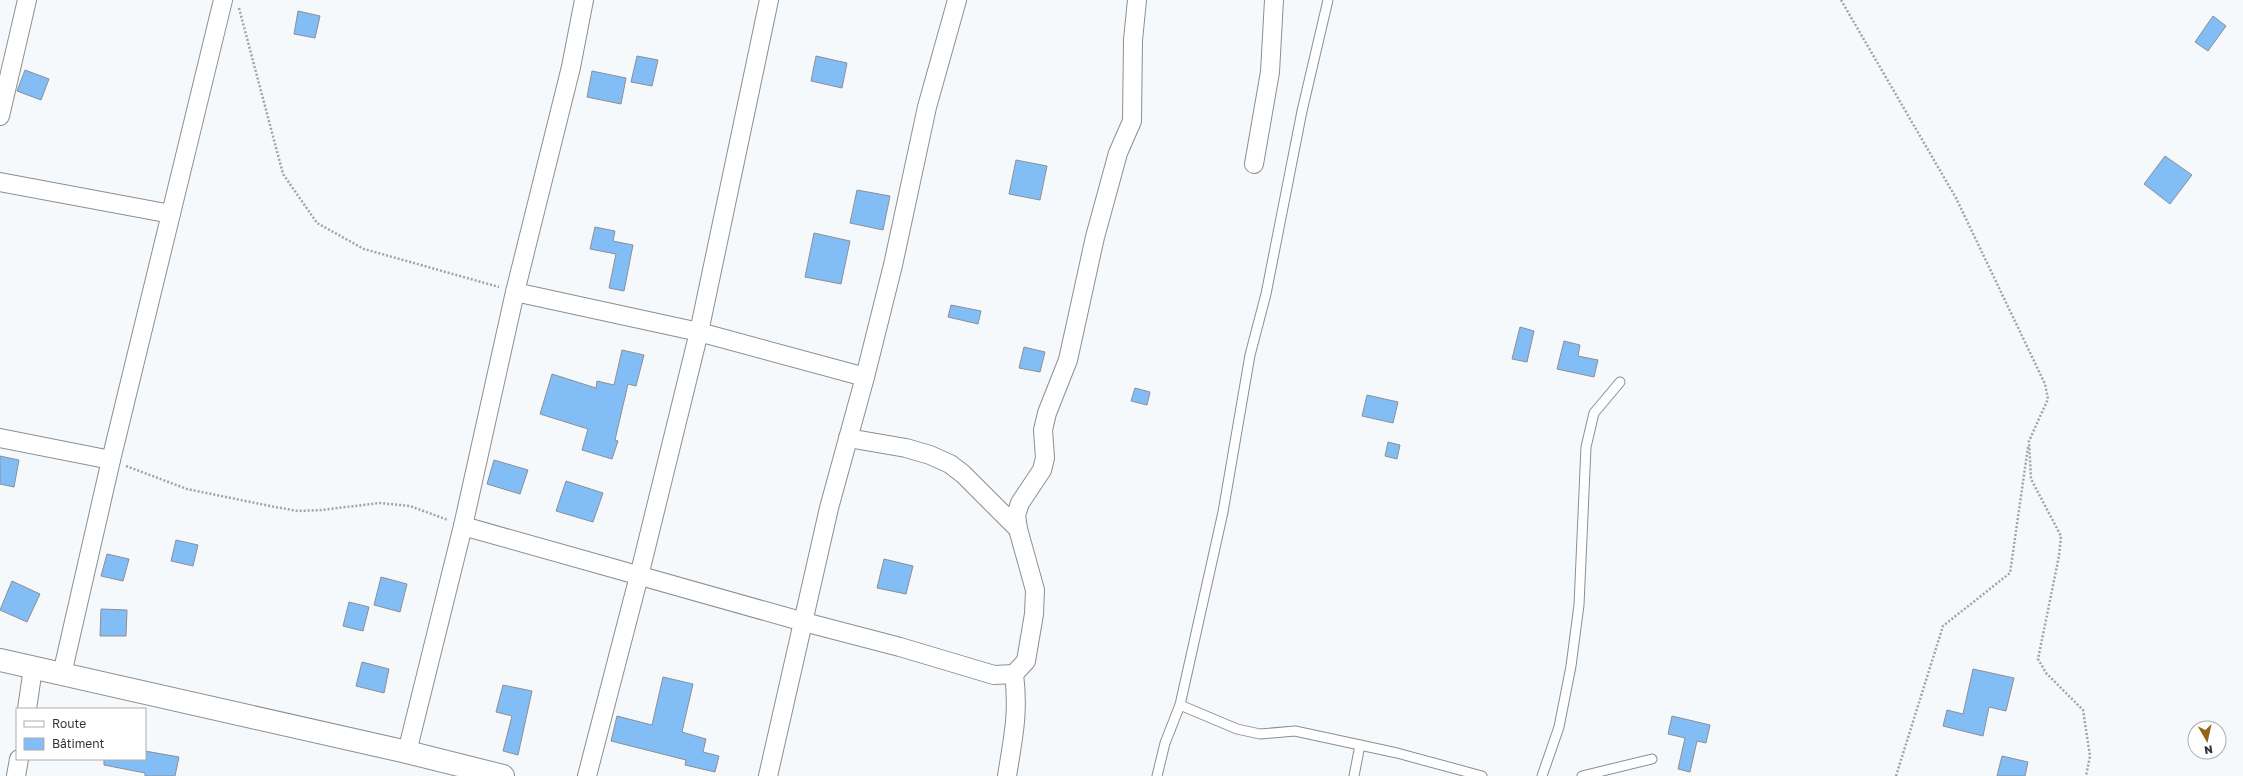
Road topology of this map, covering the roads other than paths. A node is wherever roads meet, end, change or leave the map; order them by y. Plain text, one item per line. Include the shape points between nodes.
1 (27, 0) edge
2 (223, 0) edge
3 (584, 0) edge
4 (769, 0) edge
5 (957, 0) edge
6 (1137, 0) edge
7 (1274, 0) edge
8 (1328, 0) edge
9 (0, 116) edge
10 (1254, 164) dead end
11 (0, 182) edge
12 (171, 214) junction
13 (515, 292) junction
14 (699, 332) junction
15 (865, 377) junction
16 (1620, 382) dead end
17 (0, 438) edge
18 (848, 438) junction
19 (111, 460) junction
20 (463, 526) junction
21 (1018, 529) junction
22 (639, 576) junction
23 (804, 622) junction
24 (0, 660) edge
25 (33, 668) junction
26 (62, 674) junction
27 (1014, 674) junction
28 (1180, 705) junction
29 (26, 708) edge
30 (1360, 746) junction
31 (407, 752) junction
32 (1652, 759) dead end
33 (19, 760) edge
34 (16, 776) edge
35 (503, 776) edge
36 (587, 776) edge
37 (768, 776) edge
38 (1007, 776) edge
39 (1157, 776) edge
40 (1354, 776) edge
41 (1482, 776) edge
42 (1542, 776) edge
43 (1582, 776) edge

1 - 9 street
2 - 12 street
3 - 13 street via 571,67
4 - 14 street
5 - 15 street via 927,107 893,265
6 - 21 street via 1133,40 1132,121 1118,153 1095,237 1068,360 1047,412 1043,430 1045,458 1042,470 1020,502 1016,515
7 - 10 street via 1270,72
8 - 28 lane via 1302,111 1266,294 1250,356 1223,512
11 - 12 street
12 - 19 street
13 - 14 street
13 - 20 street
14 - 15 street
14 - 22 street
15 - 18 street
16 - 42 lane via 1594,413 1586,447 1579,605 1571,666 1559,727
17 - 19 street
18 - 21 street via 906,448 950,464
18 - 23 street via 822,536
19 - 26 street
20 - 22 street
20 - 31 street
21 - 27 street via 1035,590 1034,614 1026,661
22 - 23 street
22 - 36 street
23 - 27 street via 994,675
23 - 37 street
24 - 25 street
25 - 26 street
25 - 29 street
26 - 31 street
27 - 38 street via 1016,719
28 - 30 lane via 1237,729 1260,734 1295,731
28 - 39 lane via 1165,743
30 - 40 lane
30 - 41 lane via 1397,753
31 - 35 street
32 - 43 lane
33 - 34 street

